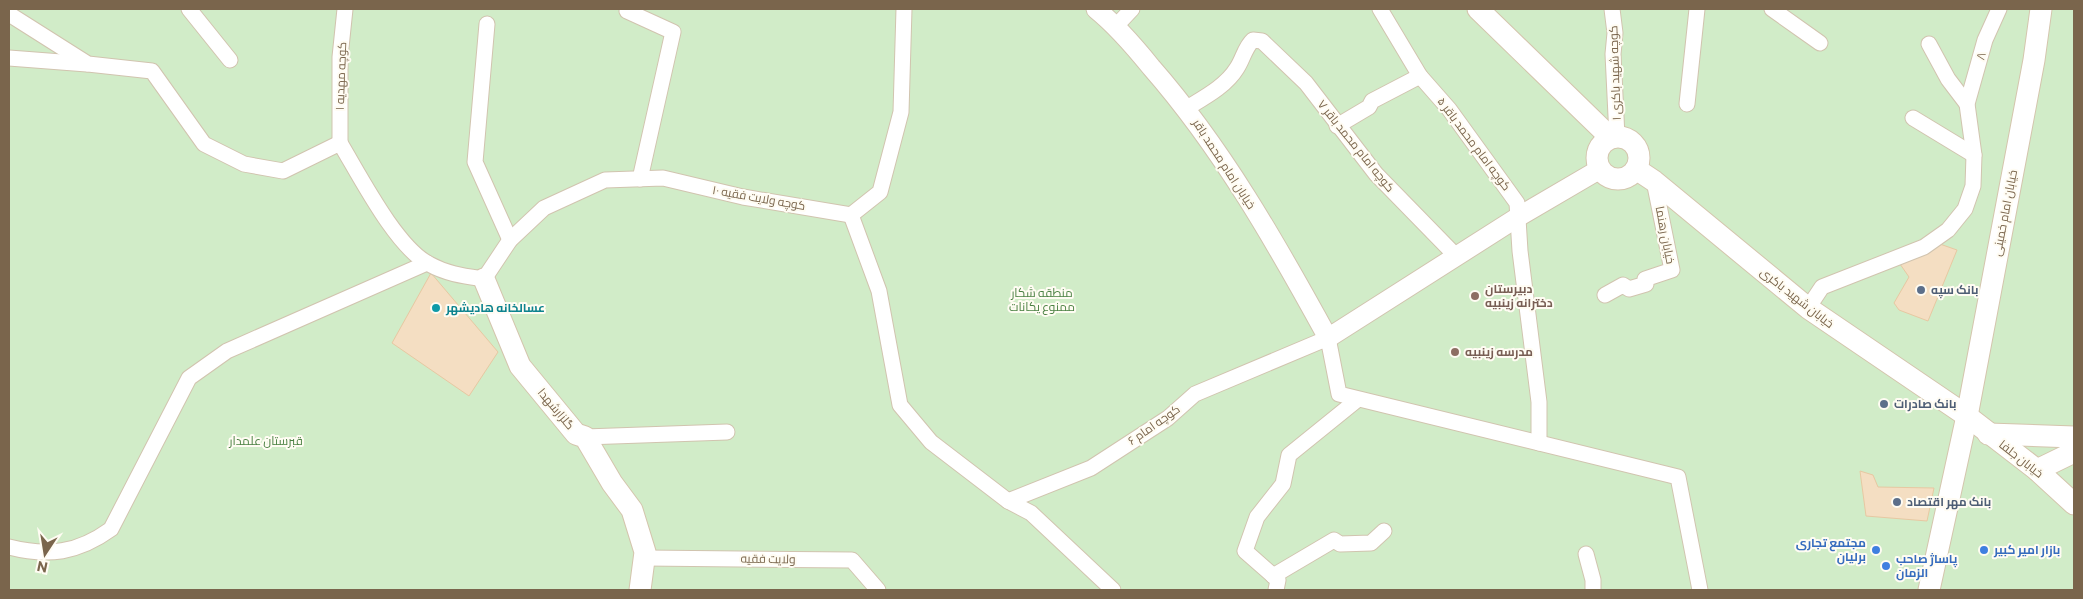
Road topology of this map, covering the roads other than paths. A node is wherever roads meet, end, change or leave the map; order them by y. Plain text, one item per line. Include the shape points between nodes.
1 (188, 9) edge
2 (344, 9) edge
3 (628, 9) edge
4 (904, 9) edge
5 (1096, 9) edge
6 (1132, 9) edge
7 (1380, 9) edge
8 (1478, 9) edge
9 (1612, 9) edge
10 (1696, 9) edge
11 (1772, 9) edge
12 (1998, 9) edge
13 (2041, 9) edge
14 (9, 14) edge
15 (487, 24) dead end
16 (1116, 26) junction
17 (1820, 43) dead end
18 (1929, 44) dead end
19 (9, 58) edge
20 (230, 60) dead end
21 (88, 64) junction
22 (1420, 76) junction
23 (1687, 104) dead end
24 (1967, 104) junction
25 (1187, 108) junction
26 (1913, 118) dead end
27 (1337, 126) junction
28 (1614, 137) junction
29 (340, 143) junction
30 (1974, 155) junction
31 (1600, 169) junction
32 (1636, 169) junction
33 (640, 179) junction
34 (1654, 181) junction
35 (851, 215) junction
36 (1518, 217) junction
37 (510, 240) junction
38 (1457, 257) junction
39 (427, 263) junction
40 (484, 279) junction
41 (1605, 295) dead end
42 (1808, 308) junction
43 (1328, 338) junction
44 (1357, 400) junction
45 (1967, 416) junction
46 (727, 432) dead end
47 (1988, 434) junction
48 (585, 437) junction
49 (2074, 437) edge
50 (1538, 443) junction
51 (2074, 452) edge
52 (2037, 470) junction
53 (2073, 500) edge
54 (1008, 501) junction
55 (1384, 531) dead end
56 (9, 547) edge
57 (1586, 554) dead end
58 (645, 558) junction
59 (1274, 583) edge
60 (640, 590) edge
61 (878, 590) edge
62 (1113, 590) edge
63 (1593, 590) edge
64 (1700, 590) edge
65 (1929, 590) edge

1 - 20 street
2 - 29 street, کوچه مهدیه ۱ via 340,57
3 - 33 street via 673,32
4 - 35 street via 901,112 880,192
5 - 16 street, خیابان امام محمد باقر
6 - 16 street
7 - 22 street, کوچه امام محمد باقر ۵
8 - 28 main road
9 - 28 street, کوچه شهید باکری ۱ via 1615,33
10 - 23 street
11 - 17 street
12 - 24 street, ۸ via 1985,40
13 - 45 main road, خیابان امام خمینی
14 - 21 street
15 - 37 street via 475,162
16 - 25 street, خیابان امام محمد باقر
18 - 24 street via 1948,79
19 - 21 street
21 - 29 street via 152,71 204,144 244,164 283,171
22 - 27 street via 1372,101 1369,107
22 - 36 street, کوچه امام محمد باقر ۵ via 1449,109 1506,187 1517,203
24 - 30 street
25 - 27 street, کوچه امام محمد باقر ۷ via 1214,91 1237,69 1249,43 1262,41 1306,83
25 - 43 street, خیابان امام محمد باقر via 1276,244
26 - 30 street
27 - 38 street, کوچه امام محمد باقر ۷ via 1376,174
28 - 31 main road via 1603,143 1598,151
28 - 32 main road via 1628,140 1636,147 1639,158
29 - 39 street via 394,232
30 - 42 street via 1973,186 1965,209 1948,230 1899,258 1875,264 1822,287
31 - 32 main road via 1613,178 1622,179
31 - 36 street
32 - 34 main road, خیابان شهید باکری
33 - 35 street, کوچه ولایت فقیه ۱۰ via 663,178 743,197
33 - 37 street, کوچه ولایت فقیه ۱۰ via 605,180 544,208
34 - 41 street, خیابان رهنما via 1672,270 1645,279 1646,284 1629,289 1623,285
34 - 42 main road, خیابان شهید باکری
35 - 54 street via 879,291 900,405 931,442
36 - 38 street
36 - 50 street, کوچه امام محمد باقر ۵ via 1540,402
37 - 40 street, کوچه ولایت فقیه ۱۰
38 - 43 street
39 - 40 street via 455,275
39 - 56 street via 227,351 189,378 111,529 95,540 75,549 49,553
40 - 48 main road, گلزارشهدا via 520,366 576,434
42 - 45 main road, خیابان شهید باکری
43 - 44 street via 1339,394
43 - 54 street, کوچه امام ۶ via 1195,394 1168,418 1091,468
44 - 50 street via 1511,434
44 - 59 street via 1289,455 1283,484 1257,517 1245,550
45 - 47 main road, خیابان جلفا
45 - 65 main road, خیابان امام خمینی
46 - 48 street
47 - 49 main road
47 - 52 main road, خیابان جلفا
48 - 58 main road, گلزارشهدا via 632,510 646,552
50 - 64 street via 1678,476
51 - 52 main road
52 - 53 main road, خیابان جلفا
54 - 62 street via 1031,513
55 - 59 street via 1371,542 1340,544 1334,540
57 - 63 street via 1594,580
58 - 60 main road, گلزارشهدا
58 - 61 street, ولایت فقیه via 852,560

